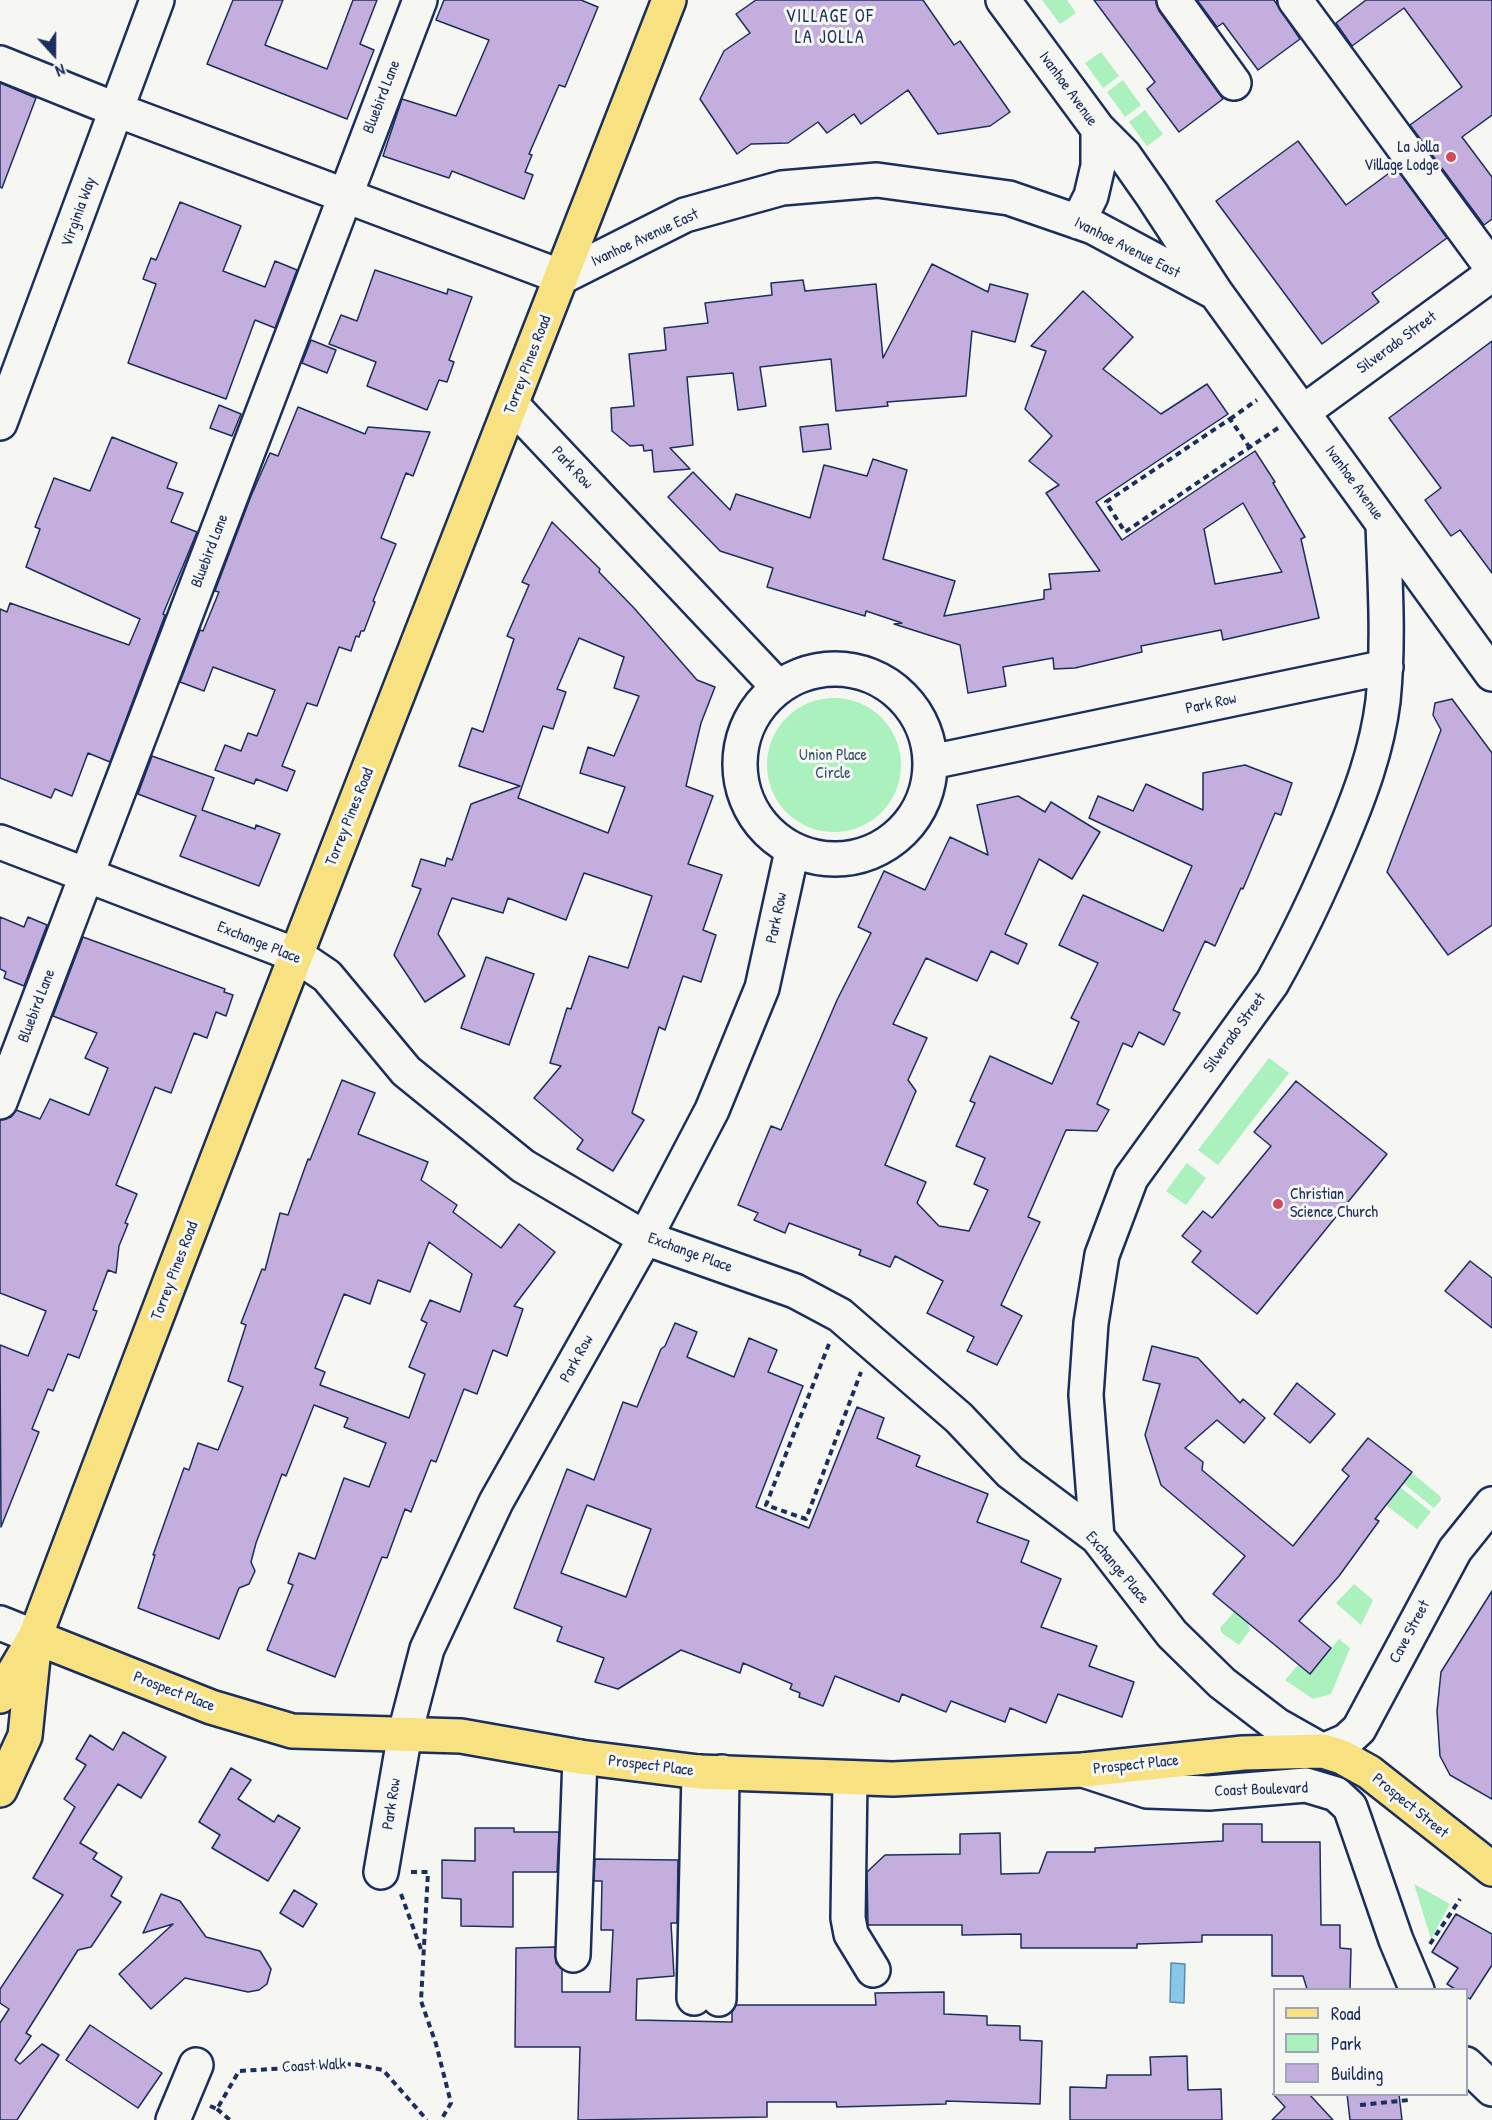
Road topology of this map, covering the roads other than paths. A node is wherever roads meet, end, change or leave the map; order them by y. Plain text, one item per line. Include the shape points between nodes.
1 (157, 0) edge
2 (420, 0) edge
3 (669, 0) edge
4 (1003, 0) edge
5 (1174, 0) edge
6 (1295, 0) edge
7 (0, 63) edge
8 (1234, 83) dead end
9 (117, 110) junction
10 (1098, 129) junction
11 (345, 194) junction
12 (1078, 222) junction
13 (1492, 268) edge
14 (1492, 274) edge
15 (562, 277) junction
16 (1215, 293) junction
17 (513, 406) junction
18 (1303, 412) junction
19 (0, 423) edge
20 (1383, 524) junction
21 (1386, 667) junction
22 (1492, 674) edge
23 (778, 687) junction
24 (931, 762) junction
25 (0, 842) edge
26 (792, 851) junction
27 (87, 876) junction
28 (296, 955) junction
29 (0, 1102) edge
30 (645, 1238) junction
31 (1492, 1504) edge
32 (1096, 1537) junction
33 (0, 1623) edge
34 (35, 1637) junction
35 (0, 1696) edge
36 (405, 1733) junction
37 (1323, 1751) junction
38 (579, 1757) junction
39 (1083, 1770) junction
40 (711, 1772) junction
41 (850, 1778) junction
42 (0, 1790) edge
43 (1488, 1862) edge
44 (386, 1872) road end
45 (573, 1955) dead end
46 (873, 1970) dead end
47 (1417, 1988) edge
48 (706, 1999) dead end
49 (196, 2065) dead end
50 (1468, 2065) edge
51 (1492, 2089) edge
52 (173, 2120) edge

1 - 9 street, Virginia Way
2 - 11 street, Bluebird Lane
3 - 15 main road, Torrey Pines Road
4 - 10 street, Ivanhoe Avenue
5 - 8 street
6 - 13 street
7 - 9 street
9 - 11 street
9 - 19 street, Virginia Way
10 - 12 street, Ivanhoe Avenue via 1098,166 1091,196
10 - 16 street, Ivanhoe Avenue via 1124,155
11 - 15 street
11 - 27 street, Bluebird Lane
12 - 15 street, Ivanhoe Avenue East via 1009,198 877,180 783,188 685,214
12 - 16 street, Ivanhoe Avenue East
14 - 18 street, Silverado Street
15 - 17 main road, Torrey Pines Road
16 - 18 street, Ivanhoe Avenue
17 - 23 street, Park Row
17 - 28 main road, Torrey Pines Road
18 - 20 street, Ivanhoe Avenue
20 - 21 street, Silverado Street
20 - 22 street, Ivanhoe Avenue
21 - 24 street, Park Row
21 - 32 street, Silverado Street via 1371,763 1317,899 1272,983 1131,1178 1114,1218 1102,1255 1091,1323 1086,1395
23 - 24 street via 805,674 834,669 870,674 891,686 912,707 926,733
23 - 26 street via 755,711 742,741 739,773 747,805 765,832
24 - 26 street via 926,795 911,823 886,846 856,858 823,860
25 - 27 street, Exchange Place
26 - 30 street, Park Row via 762,988 712,1110
27 - 28 street, Exchange Place
27 - 29 street, Bluebird Lane
28 - 30 street, Exchange Place via 327,976 415,1079 523,1166
28 - 34 main road, Torrey Pines Road
30 - 32 street, Exchange Place via 795,1291 840,1315 959,1418 1010,1472
30 - 36 street, Park Row via 496,1502 427,1649
31 - 37 street, Cave Street via 1455,1550 1359,1729 1346,1741
32 - 37 street, Exchange Place via 1172,1634 1206,1668 1277,1725
33 - 34 street, Prospect Place
34 - 35 main road, Torrey Pines Road
34 - 36 main road, Prospect Place via 211,1707 292,1731
34 - 42 main road, Torrey Pines Road via 25,1737
36 - 38 main road, Prospect Place via 461,1736
36 - 44 street, Park Row
37 - 39 main road, Prospect Place via 1243,1753
37 - 43 main road, Prospect Street via 1369,1772
38 - 40 main road, Prospect Place
38 - 45 street
39 - 41 main road, Prospect Place
39 - 47 street, Coast Boulevard via 1147,1791 1209,1793 1306,1785 1336,1794 1350,1807
40 - 41 main road, Prospect Place
40 - 48 street
41 - 46 street via 848,1918 851,1934
49 - 52 street
50 - 51 street

